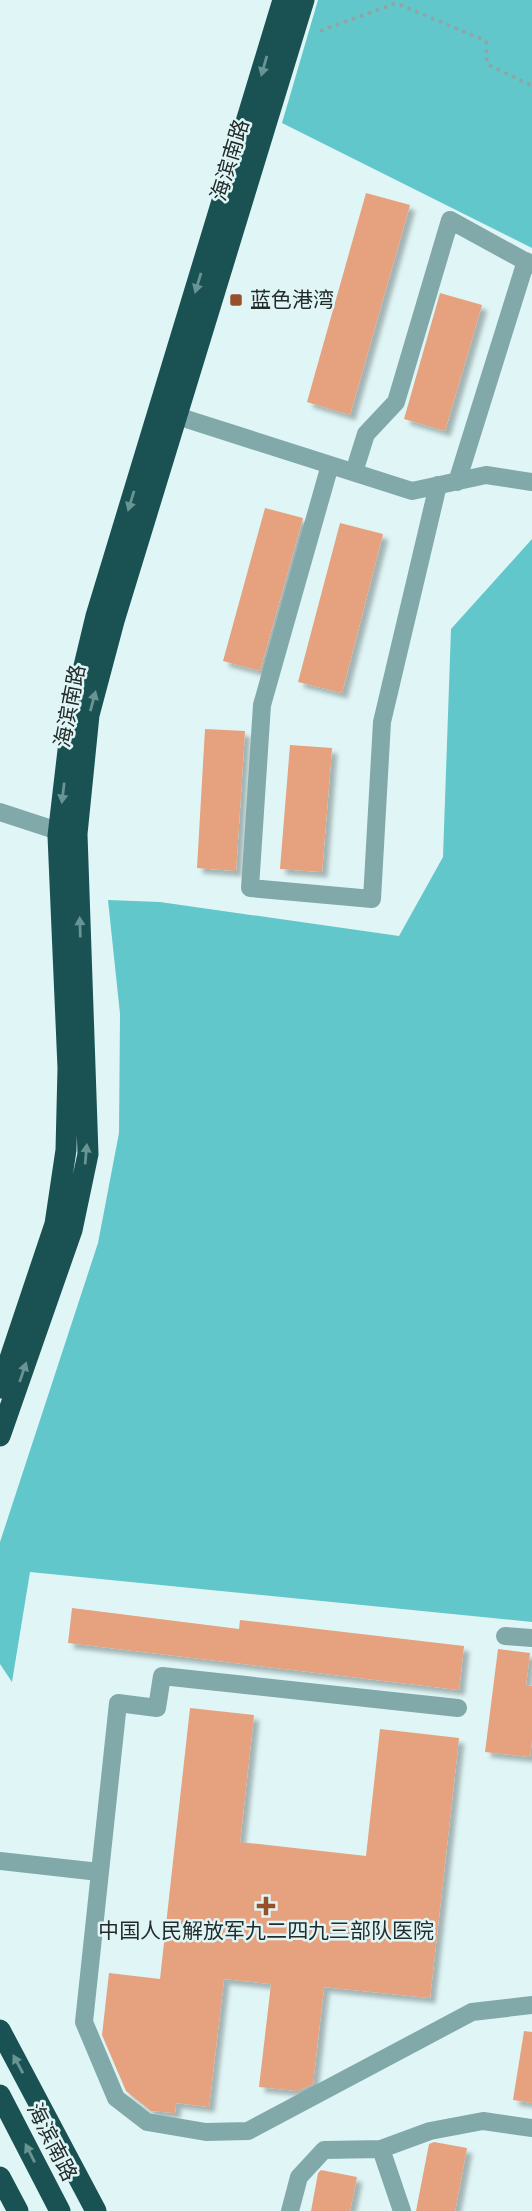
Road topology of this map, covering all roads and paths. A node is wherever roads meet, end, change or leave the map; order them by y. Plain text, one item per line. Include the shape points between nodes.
1 (283, 0) edge
2 (304, 0) edge
3 (320, 31) dead end
4 (532, 86) edge
5 (529, 263) edge
6 (177, 416) junction
7 (330, 465) junction
8 (354, 472) junction
9 (457, 482) junction
10 (532, 482) edge
11 (438, 485) junction
12 (0, 812) edge
13 (58, 831) junction
14 (0, 1388) edge
15 (0, 1436) edge
16 (505, 1636) dead end
17 (532, 1637) edge
18 (458, 1707) dead end
19 (0, 1861) edge
20 (99, 1872) junction
21 (532, 2002) edge
22 (0, 2030) edge
23 (0, 2095) edge
24 (532, 2128) edge
25 (381, 2150) junction
26 (0, 2177) edge
27 (18, 2211) edge
28 (60, 2211) edge
29 (96, 2211) edge
30 (290, 2211) edge
31 (402, 2211) edge

1 -> 13 highway, 海滨南路 via 96,616 72,716
2 - 6 highway, 海滨南路
3 - 4 path via 396,3 486,41 487,64
5 - 8 street via 450,220 396,402 366,434
5 - 9 street
6 - 7 street
15 -> 6 highway, 海滨南路 via 72,1230 88,1154 77,834 89,715
7 - 8 street
7 - 11 street via 262,705 250,888 373,900 382,722
8 - 11 street via 412,491
9 - 10 street via 486,475
9 - 11 street
12 - 13 street
13 - 14 highway, 海滨南路 via 68,1068 66,1150 55,1224
16 - 17 street
18 - 20 street via 162,1676 157,1708 118,1703
19 - 20 street
20 - 21 street via 84,2022 117,2098 147,2122 206,2132 248,2131 472,2012
29 -> 22 highway
28 -> 23 highway, 海滨南路
24 - 25 street via 483,2121 430,2131
25 - 30 street via 324,2150 299,2177
25 - 31 street
26 - 27 highway

